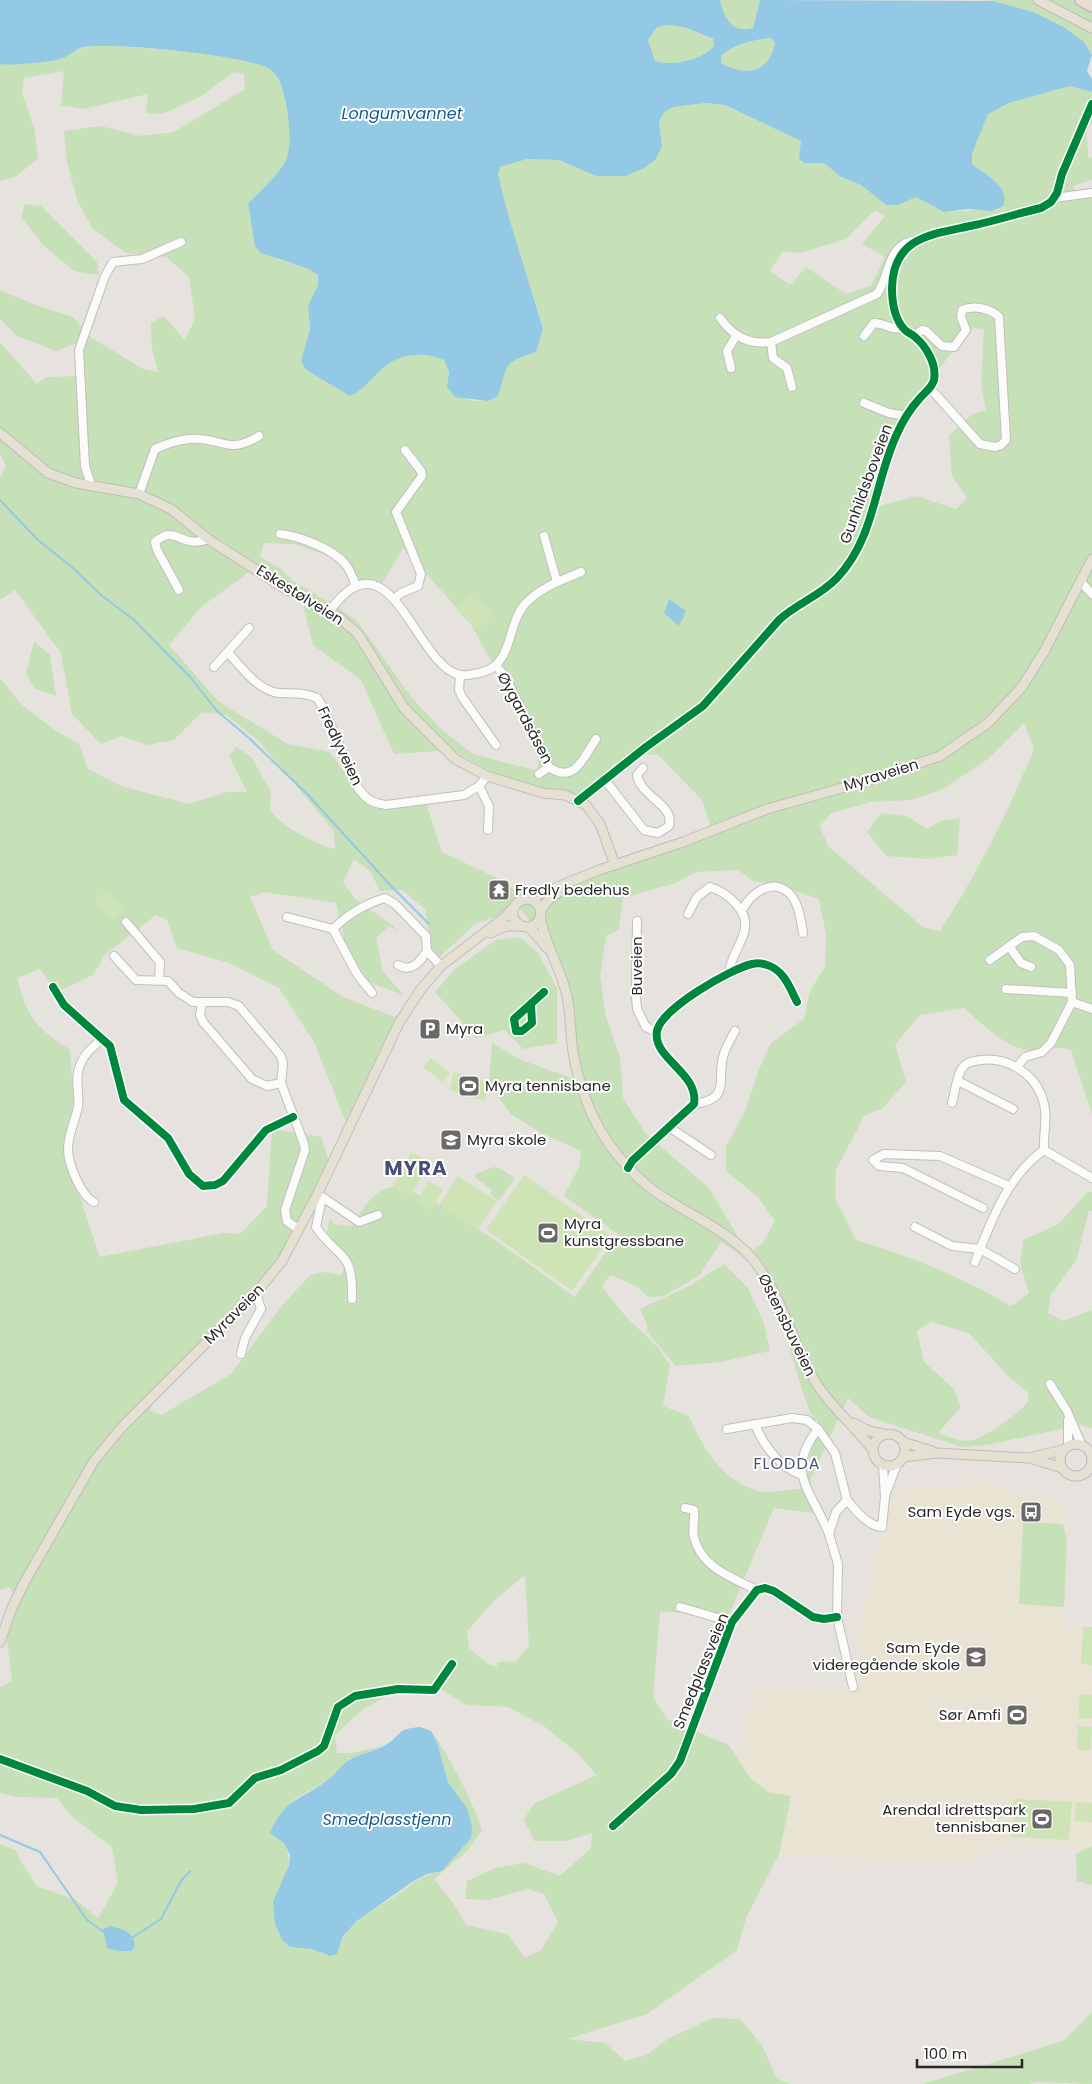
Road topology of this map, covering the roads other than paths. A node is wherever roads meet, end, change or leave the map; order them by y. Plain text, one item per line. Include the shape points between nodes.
1 (1038, 0) edge
2 (1047, 0) edge
3 (1081, 0) edge
4 (1092, 6) edge
5 (1092, 24) edge
6 (1092, 28) edge
7 (1092, 104) edge
8 (1092, 193) edge
9 (1054, 198) junction
10 (920, 238) junction
11 (181, 242) dead end
12 (720, 318) dead end
13 (903, 328) junction
14 (736, 336) junction
15 (864, 336) dead end
16 (914, 336) junction
17 (771, 342) junction
18 (731, 368) dead end
19 (792, 388) dead end
20 (930, 388) junction
21 (864, 403) dead end
22 (906, 416) junction
23 (0, 433) edge
24 (259, 436) dead end
25 (405, 450) dead end
26 (91, 485) junction
27 (139, 494) junction
28 (280, 534) dead end
29 (544, 536) dead end
30 (208, 539) junction
31 (1092, 559) edge
32 (581, 572) dead end
33 (557, 582) junction
34 (1081, 582) junction
35 (356, 586) junction
36 (179, 590) dead end
37 (1092, 594) edge
38 (394, 599) junction
39 (329, 612) junction
40 (249, 628) dead end
41 (228, 653) junction
42 (496, 666) junction
43 (214, 668) dead end
44 (460, 675) junction
45 (596, 739) dead end
46 (496, 745) dead end
47 (549, 767) junction
48 (643, 768) dead end
49 (539, 774) dead end
50 (487, 776) junction
51 (606, 780) junction
52 (479, 786) junction
53 (578, 800) junction
54 (488, 830) dead end
55 (615, 865) junction
56 (582, 877) junction
57 (528, 899) junction
58 (514, 907) junction
59 (742, 910) junction
60 (540, 914) junction
61 (688, 914) dead end
62 (287, 916) dead end
63 (637, 921) dead end
64 (126, 922) dead end
65 (526, 927) junction
66 (333, 929) junction
67 (803, 933) dead end
68 (480, 936) junction
69 (1009, 946) junction
70 (427, 951) junction
71 (114, 956) dead end
72 (990, 960) dead end
73 (398, 965) dead end
74 (441, 966) junction
75 (1031, 967) dead end
76 (558, 968) junction
77 (729, 974) junction
78 (159, 979) junction
79 (53, 987) dead end
80 (1006, 989) dead end
81 (372, 993) dead end
82 (1072, 993) junction
83 (797, 1002) dead end
84 (1072, 1002) junction
85 (202, 1003) junction
86 (1092, 1009) edge
87 (735, 1031) dead end
88 (657, 1032) junction
89 (102, 1039) junction
90 (1016, 1067) junction
91 (958, 1081) junction
92 (281, 1083) junction
93 (952, 1103) dead end
94 (694, 1104) junction
95 (1013, 1109) dead end
96 (293, 1117) junction
97 (669, 1126) junction
98 (1044, 1150) junction
99 (711, 1155) dead end
100 (628, 1168) junction
101 (1092, 1178) edge
102 (1009, 1186) junction
103 (320, 1196) junction
104 (94, 1202) dead end
105 (983, 1208) dead end
106 (378, 1215) dead end
107 (915, 1227) dead end
108 (299, 1230) junction
109 (980, 1249) junction
110 (975, 1262) dead end
111 (1015, 1269) dead end
112 (256, 1293) junction
113 (352, 1299) dead end
114 (241, 1354) dead end
115 (1050, 1384) dead end
116 (1067, 1411) junction
117 (849, 1421) junction
118 (755, 1424) junction
119 (727, 1429) dead end
120 (818, 1429) junction
121 (884, 1434) junction
122 (903, 1442) junction
123 (1082, 1446) junction
124 (1066, 1448) junction
125 (873, 1450) junction
126 (937, 1452) junction
127 (1091, 1452) edge
128 (1028, 1458) junction
129 (900, 1460) junction
130 (883, 1465) junction
131 (1091, 1466) edge
132 (1062, 1468) junction
133 (802, 1475) junction
134 (885, 1497) junction
135 (848, 1500) junction
136 (685, 1508) dead end
137 (829, 1534) junction
138 (758, 1590) junction
139 (680, 1607) dead end
140 (837, 1617) junction
141 (732, 1622) junction
142 (0, 1642) edge
143 (452, 1664) dead end
144 (853, 1687) dead end
145 (0, 1759) edge
146 (613, 1826) dead end

1 - 6 main road
2 - 5 main road
3 - 4 highway
7 - 9 street
8 - 9 street
9 - 10 street via 1042,208
10 - 13 street via 900,256 893,276 896,319
10 - 17 street via 906,242 896,250 883,286 876,294
11 - 26 street via 142,259 113,262 105,276 79,350 85,466
12 - 14 street
13 - 15 street via 874,323
13 - 16 street
14 - 17 street via 762,343
14 - 18 street via 728,351
16 - 20 street via 931,359 934,380
16 - 20 street via 926,331 942,346 954,346 966,330 962,310 985,309 999,317 1006,440 995,447 980,444
17 - 19 street via 773,358 786,368
20 - 22 street, Gunhildsboveien
21 - 22 street
22 - 51 street, Gunhildsboveien via 886,463 863,542 846,568 836,580 791,608 703,706
23 - 26 main road, Eskestølveien via 48,473
24 - 27 street via 244,445 190,438 155,448
25 - 38 street via 422,476 396,512 421,581
26 - 27 main road, Eskestølveien
27 - 30 main road, Eskestølveien via 172,509
28 - 35 street via 297,536 341,560
29 - 33 street
30 - 36 street via 191,543 172,534 162,535 155,542
30 - 39 main road, Eskestølveien via 284,588
31 - 34 main road, Myraveien
32 - 33 street, Øygardsåsen
33 - 42 street, Øygardsåsen via 525,604 513,625 508,647
34 - 37 street
34 - 55 main road, Myraveien via 1046,650 1022,687 988,723 940,756 900,771 767,808
35 - 38 street via 381,588
35 - 39 street via 339,597
38 - 44 street via 439,660
39 - 50 main road, Eskestølveien via 358,634 396,697 415,720 454,759
40 - 41 street
41 - 43 street
41 - 52 street, Fredlyveien via 268,690 297,692 317,698 358,788 374,804 464,795
42 - 44 street, Øygardsåsen via 484,672
42 - 47 street, Øygardsåsen via 505,676
44 - 46 street via 462,697
45 - 47 street, Øygardsåsen via 574,770 567,774 557,773
47 - 49 street
48 - 51 street via 637,775 641,785 672,818 669,826 658,833 644,830
50 - 52 street, Fredlyveien
50 - 53 main road, Eskestølveien
51 - 53 street, Gunhildsboveien
52 - 54 street via 490,806
53 - 55 main road, Eskestølveien via 586,805 600,824
55 - 56 main road, Myraveien
56 - 57 main road, Myraveien
56 - 60 main road, Myraveien via 550,898
57 - 58 main road via 521,900
57 - 60 main road via 538,906
58 - 65 main road via 514,918
58 - 68 main road, Myraveien
59 - 61 street via 718,889 710,888 696,897
59 - 67 street via 756,892 777,888 789,893 795,902
59 - 77 street via 743,940 729,963
60 - 65 main road via 538,922
60 - 76 main road, Østensbuveien
62 - 66 street
63 - 88 street, Buveien via 637,1009 646,1027
64 - 78 street via 160,962
65 - 68 main road, Myraveien via 507,926
65 - 76 main road, Østensbuveien via 540,938
66 - 70 street via 370,902 385,898 426,936
66 - 81 street via 357,974
68 - 74 main road, Myraveien
69 - 72 street
69 - 75 street via 1021,962
69 - 82 street via 1022,937 1034,936 1059,950 1070,965
70 - 73 street via 411,968
70 - 74 street
71 - 78 street via 136,980
74 - 103 main road, Myraveien via 421,988 399,1023
76 - 100 main road, Østensbuveien via 566,992 573,1049 586,1104 601,1133
77 - 83 street via 752,963 768,965 785,978
77 - 88 street via 670,1010
78 - 85 street via 168,981 187,999
79 - 89 street via 64,1005
80 - 82 street
82 - 84 street
84 - 86 street
84 - 90 street via 1048,1047 1025,1057
85 - 92 street via 200,1015 203,1022 252,1079 267,1086
85 - 92 street via 228,1002 239,1006 281,1056
87 - 94 street via 723,1054 722,1086 718,1094
88 - 94 street via 662,1050 692,1086
89 - 96 street via 110,1046 124,1100 168,1138 189,1174 204,1186 223,1181 266,1130
89 - 104 street via 79,1066 78,1108 68,1147 84,1195
90 - 91 street via 990,1059 970,1061 962,1069
90 - 98 street via 1033,1080 1042,1095 1046,1115
91 - 93 street
91 - 95 street
92 - 96 street
94 - 97 street
96 - 108 street via 305,1150 285,1210 287,1221
97 - 99 street
97 - 100 street
98 - 101 street
98 - 102 street
100 - 117 main road, Østensbuveien via 649,1187 711,1225 750,1257 777,1297 811,1375
102 - 105 street via 940,1156 884,1154 873,1160 878,1166 903,1168
102 - 109 street
103 - 106 street via 359,1222
103 - 108 main road, Myraveien
103 - 113 street via 316,1227 349,1263
107 - 109 street via 952,1246
108 - 112 main road, Myraveien via 274,1272
109 - 110 street
109 - 111 street
112 - 114 street via 260,1309 245,1338
112 - 142 main road, Myraveien via 121,1428 94,1460 24,1583
115 - 116 street
116 - 123 street
116 - 124 street
117 - 121 main road, Østensbuveien via 868,1431
117 - 125 main road, Østensbuveien
118 - 119 street
118 - 120 street via 800,1418
118 - 133 street via 766,1445 784,1465
120 - 133 street via 802,1457
120 - 135 street via 835,1453
121 - 122 main road via 895,1435
121 - 125 main road via 877,1439
122 - 126 main road
122 - 129 main road via 905,1452
123 - 124 main road
123 - 127 main road
124 - 128 main road
124 - 132 main road via 1060,1459
125 - 130 main road
126 - 128 main road
126 - 129 main road
127 - 131 main road
128 - 132 main road
129 - 130 main road
129 - 134 street
130 - 134 street
131 - 132 main road via 1078,1476 1068,1474
133 - 137 street
134 - 135 street via 882,1527 866,1520
135 - 137 street via 836,1512
136 - 138 street via 694,1510 695,1539 709,1562 726,1576
137 - 140 street via 838,1564
138 - 140 street via 774,1591 813,1617
138 - 141 street, Smedplassveien
139 - 141 street
140 - 144 street
141 - 146 street, Smedplassveien via 680,1761 671,1774
143 - 145 street via 434,1690 398,1689 355,1696 345,1701 338,1707 324,1746 281,1770 255,1778 229,1803 194,1810 141,1810 115,1806 87,1791

